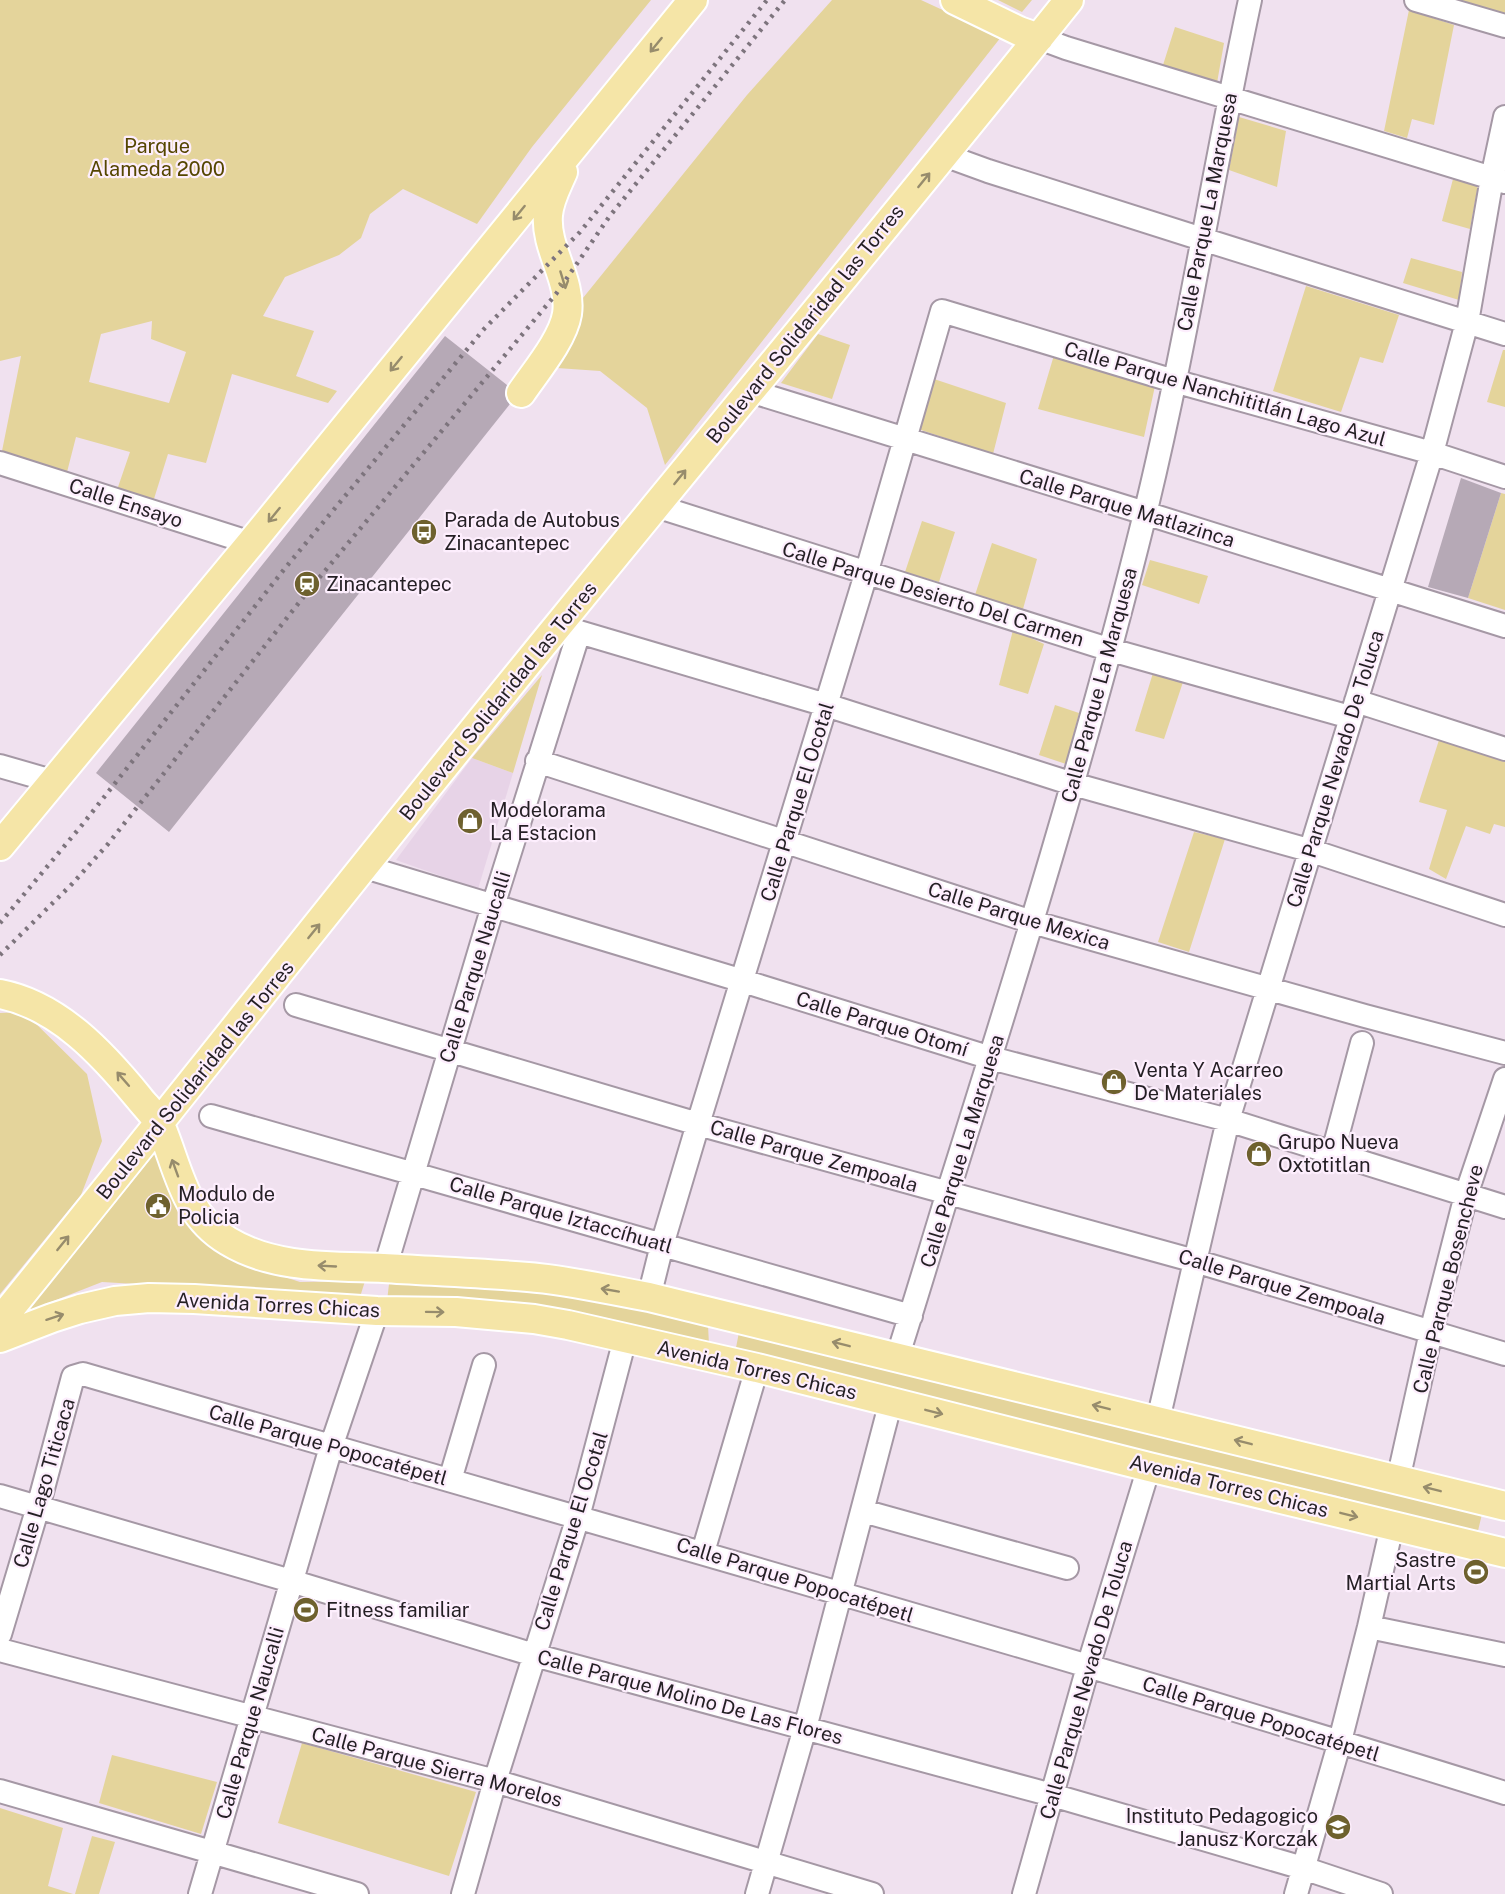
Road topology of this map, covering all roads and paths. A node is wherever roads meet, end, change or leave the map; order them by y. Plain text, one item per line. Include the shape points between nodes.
1 (693, 0) edge
2 (955, 0) edge
3 (1069, 0) edge
4 (1250, 0) edge
5 (1416, 0) edge
6 (1505, 26) edge
7 (1039, 38) junction
8 (1229, 98) junction
9 (1505, 117) edge
10 (574, 145) junction
11 (944, 155) junction
12 (1498, 180) edge
13 (1202, 239) junction
14 (945, 311) joint
15 (1467, 322) junction
16 (1505, 333) edge
17 (1174, 381) junction
18 (750, 391) junction
19 (521, 393) dead end
20 (906, 440) junction
21 (1432, 453) junction
22 (0, 463) edge
23 (1505, 477) edge
24 (656, 506) junction
25 (1145, 513) junction
26 (251, 543) junction
27 (866, 574) junction
28 (1389, 591) junction
29 (1505, 626) edge
30 (570, 627) junction
31 (1111, 650) junction
32 (826, 705) junction
33 (1353, 709) junction
34 (1505, 749) edge
35 (537, 761) junction
36 (0, 766) edge
37 (52, 781) junction
38 (1073, 784) junction
39 (785, 841) junction
40 (0, 846) edge
41 (1312, 851) junction
42 (365, 867) junction
43 (493, 906) junction
44 (1505, 915) edge
45 (1032, 922) junction
46 (743, 981) junction
47 (1267, 988) junction
48 (0, 994) edge
49 (296, 1005) dead end
50 (1362, 1043) dead end
51 (450, 1050) junction
52 (1505, 1053) edge
53 (991, 1058) junction
54 (1505, 1079) edge
55 (211, 1116) dead end
56 (1228, 1120) junction
57 (160, 1124) junction
58 (698, 1124) junction
59 (1333, 1152) junction
60 (414, 1172) junction
61 (948, 1194) junction
62 (1466, 1195) junction
63 (1505, 1207) edge
64 (662, 1245) junction
65 (1195, 1261) junction
66 (385, 1268) junction
67 (649, 1297) junction
68 (377, 1311) junction
69 (728, 1316) junction
70 (911, 1316) junction
71 (0, 1321) edge
72 (1431, 1332) junction
73 (0, 1338) edge
74 (625, 1339) junction
75 (1505, 1354) edge
76 (897, 1358) junction
77 (719, 1359) junction
78 (484, 1365) dead end
79 (757, 1368) junction
80 (83, 1374) joint
81 (891, 1401) junction
82 (1158, 1420) junction
83 (331, 1447) junction
84 (1149, 1467) junction
85 (450, 1480) junction
86 (1398, 1480) junction
87 (0, 1496) edge
88 (1497, 1504) edge
89 (38, 1507) junction
90 (863, 1511) junction
91 (578, 1517) junction
92 (1392, 1526) junction
93 (1492, 1550) edge
94 (703, 1552) junction
95 (1067, 1568) dead end
96 (291, 1581) junction
97 (840, 1594) junction
98 (1369, 1627) junction
99 (0, 1634) edge
100 (0, 1650) edge
101 (534, 1655) junction
102 (1505, 1655) edge
103 (1088, 1667) junction
104 (252, 1716) junction
105 (805, 1728) junction
106 (1340, 1741) junction
107 (495, 1781) junction
108 (0, 1791) edge
109 (1505, 1793) edge
110 (1052, 1795) junction
111 (213, 1852) junction
112 (766, 1863) junction
113 (1303, 1868) junction
114 (200, 1894) edge
115 (357, 1894) edge
116 (463, 1894) edge
117 (757, 1894) edge
118 (872, 1894) edge
119 (1024, 1894) edge
120 (1296, 1894) edge
121 (1381, 1894) edge

1 -> 10 main road
2 - 7 main road
3 - 7 main road, Boulevard Solidaridad las Torres
4 - 8 street, Calle Parque La Marquesa
5 - 6 street
7 - 8 street
7 - 11 main road, Boulevard Solidaridad las Torres
8 - 12 street
8 - 13 street, Calle Parque La Marquesa
9 - 12 street, Calle Parque Nevado De Toluca
10 -> 19 main road via 548,215 568,311 561,333
10 -> 26 main road
11 - 13 street
18 -> 11 main road, Boulevard Solidaridad las Torres
12 - 15 street, Calle Parque Nevado De Toluca
13 - 15 street
13 - 17 street, Calle Parque La Marquesa
14 - 17 street, Calle Parque Nanchititlán Lago Azul
14 - 20 street, Calle Parque El Ocotal via 940,312
15 - 16 street
15 - 21 street, Calle Parque Nevado De Toluca
17 - 21 street, Calle Parque Nanchititlán Lago Azul
17 - 25 street, Calle Parque La Marquesa
18 - 20 street, Calle Parque Matlazinca
24 -> 18 main road, Boulevard Solidaridad las Torres
20 - 25 street, Calle Parque Matlazinca
20 - 27 street, Calle Parque El Ocotal
21 - 23 street, Calle Parque Nanchititlán Lago Azul
21 - 28 street, Calle Parque Nevado De Toluca
22 - 26 street, Calle Ensayo
24 - 27 street, Calle Parque Desierto Del Carmen
24 - 30 main road, Boulevard Solidaridad las Torres
25 - 28 street, Calle Parque Matlazinca
25 - 31 street, Calle Parque La Marquesa
26 - 37 main road
27 - 31 street, Calle Parque Desierto Del Carmen
27 - 32 street, Calle Parque El Ocotal
28 - 29 street, Calle Parque Matlazinca
28 - 33 street, Calle Parque Nevado De Toluca
30 - 32 street
30 - 35 street, Calle Parque Naucalli
30 - 42 main road, Boulevard Solidaridad las Torres
31 - 33 street, Calle Parque Desierto Del Carmen
31 - 38 street, Calle Parque La Marquesa
32 - 38 street
32 - 39 street, Calle Parque El Ocotal
33 - 34 street, Calle Parque Desierto Del Carmen
33 - 41 street, Calle Parque Nevado De Toluca
35 - 39 street, Calle Parque Mexica
35 - 43 street, Calle Parque Naucalli
36 - 37 street
37 - 40 main road
38 - 41 street
38 - 45 street, Calle Parque La Marquesa
39 - 45 street, Calle Parque Mexica
39 - 46 street, Calle Parque El Ocotal
41 - 44 street
41 - 47 street, Calle Parque Nevado De Toluca
42 - 43 street, Calle Parque Otomí
57 -> 42 main road, Boulevard Solidaridad las Torres
43 - 46 street, Calle Parque Otomí
43 - 51 street, Calle Parque Naucalli
45 - 47 street, Calle Parque Mexica
45 - 53 street, Calle Parque La Marquesa
46 - 53 street, Calle Parque Otomí
46 - 58 street, Calle Parque El Ocotal
47 - 52 street, Calle Parque Mexica
47 - 56 street, Calle Parque Nevado De Toluca
57 -> 48 main road via 99,1053 60,1021 37,1006
49 - 51 street, Calle Parque Zempoala
50 - 59 street
51 - 58 street, Calle Parque Zempoala
51 - 60 street, Calle Parque Naucalli
53 - 56 street, Calle Parque Otomí
53 - 61 street, Calle Parque La Marquesa
54 - 62 street, Calle Parque Bosencheve
55 - 60 street, Calle Parque Iztaccíhuatl
56 - 59 street, Calle Parque Otomí
56 - 65 street, Calle Parque Nevado De Toluca
66 -> 57 main road via 285,1261 228,1241 208,1225 187,1198
71 -> 57 main road, Boulevard Solidaridad las Torres
58 - 61 street, Calle Parque Zempoala
58 - 64 street, Calle Parque El Ocotal
59 - 62 street, Calle Parque Otomí
60 - 64 street, Calle Parque Iztaccíhuatl
60 - 66 street, Calle Parque Naucalli
61 - 65 street, Calle Parque Zempoala
61 - 70 street, Calle Parque La Marquesa
62 - 63 street, Calle Parque Otomí
62 - 72 street, Calle Parque Bosencheve
64 - 67 street, Calle Parque El Ocotal
64 - 70 street, Calle Parque Iztaccíhuatl
65 - 72 street, Calle Parque Zempoala
65 - 82 street, Calle Parque Nevado De Toluca
67 -> 66 main road via 530,1277
66 - 68 main road via 376,1290
67 - 69 main road
73 -> 68 main road, Avenida Torres Chicas via 80,1309 149,1298
68 -> 74 main road, Avenida Torres Chicas via 456,1312 534,1319
68 - 83 street, Calle Parque Naucalli
76 -> 69 main road
69 - 77 main road via 731,1333
70 - 76 street, Calle Parque La Marquesa
72 - 75 street, Calle Parque Zempoala
72 - 86 street, Calle Parque Bosencheve
74 - 77 main road, Avenida Torres Chicas
74 - 91 street, Calle Parque El Ocotal
82 -> 76 main road
77 - 79 main road, Avenida Torres Chicas
78 - 85 street
79 - 81 main road, Avenida Torres Chicas
79 - 94 street
80 - 83 street, Calle Parque Popocatépetl
80 - 89 street, Calle Lago Titicaca via 73,1377
81 -> 84 main road, Avenida Torres Chicas
81 - 90 street
86 -> 82 main road
83 - 85 street, Calle Parque Popocatépetl
83 - 96 street, Calle Parque Naucalli
84 -> 92 main road, Avenida Torres Chicas
84 - 103 street, Calle Parque Nevado De Toluca
85 - 91 street, Calle Parque Popocatépetl
88 -> 86 main road
87 - 89 street, Calle Parque Molino De Las Flores
88 - 93 main road
89 - 96 street, Calle Parque Molino De Las Flores
89 - 99 street, Calle Lago Titicaca
90 - 95 street
90 - 97 street
91 - 94 street, Calle Parque Popocatépetl
91 - 101 street, Calle Parque El Ocotal
92 - 93 main road, Avenida Torres Chicas
92 - 98 street
94 - 97 street, Calle Parque Popocatépetl
96 - 101 street, Calle Parque Molino De Las Flores
96 - 104 street, Calle Parque Naucalli
97 - 103 street, Calle Parque Popocatépetl
97 - 105 street
98 - 102 street
98 - 106 street
100 - 104 street, Calle Parque Sierra Morelos
101 - 105 street, Calle Parque Molino De Las Flores
101 - 107 street, Calle Parque El Ocotal
103 - 106 street, Calle Parque Popocatépetl
103 - 110 street, Calle Parque Nevado De Toluca
104 - 107 street, Calle Parque Sierra Morelos
104 - 111 street, Calle Parque Naucalli
105 - 110 street, Calle Parque Molino De Las Flores
105 - 112 street
106 - 109 street, Calle Parque Popocatépetl
106 - 113 street
107 - 112 street, Calle Parque Sierra Morelos
107 - 116 street, Calle Parque El Ocotal
108 - 111 street
110 - 113 street, Calle Parque Molino De Las Flores
110 - 119 street, Calle Parque Nevado De Toluca
111 - 114 street, Calle Parque Naucalli
111 - 115 street
112 - 117 street
112 - 118 street, Calle Parque Sierra Morelos
113 - 120 street
113 - 121 street, Calle Parque Molino De Las Flores

